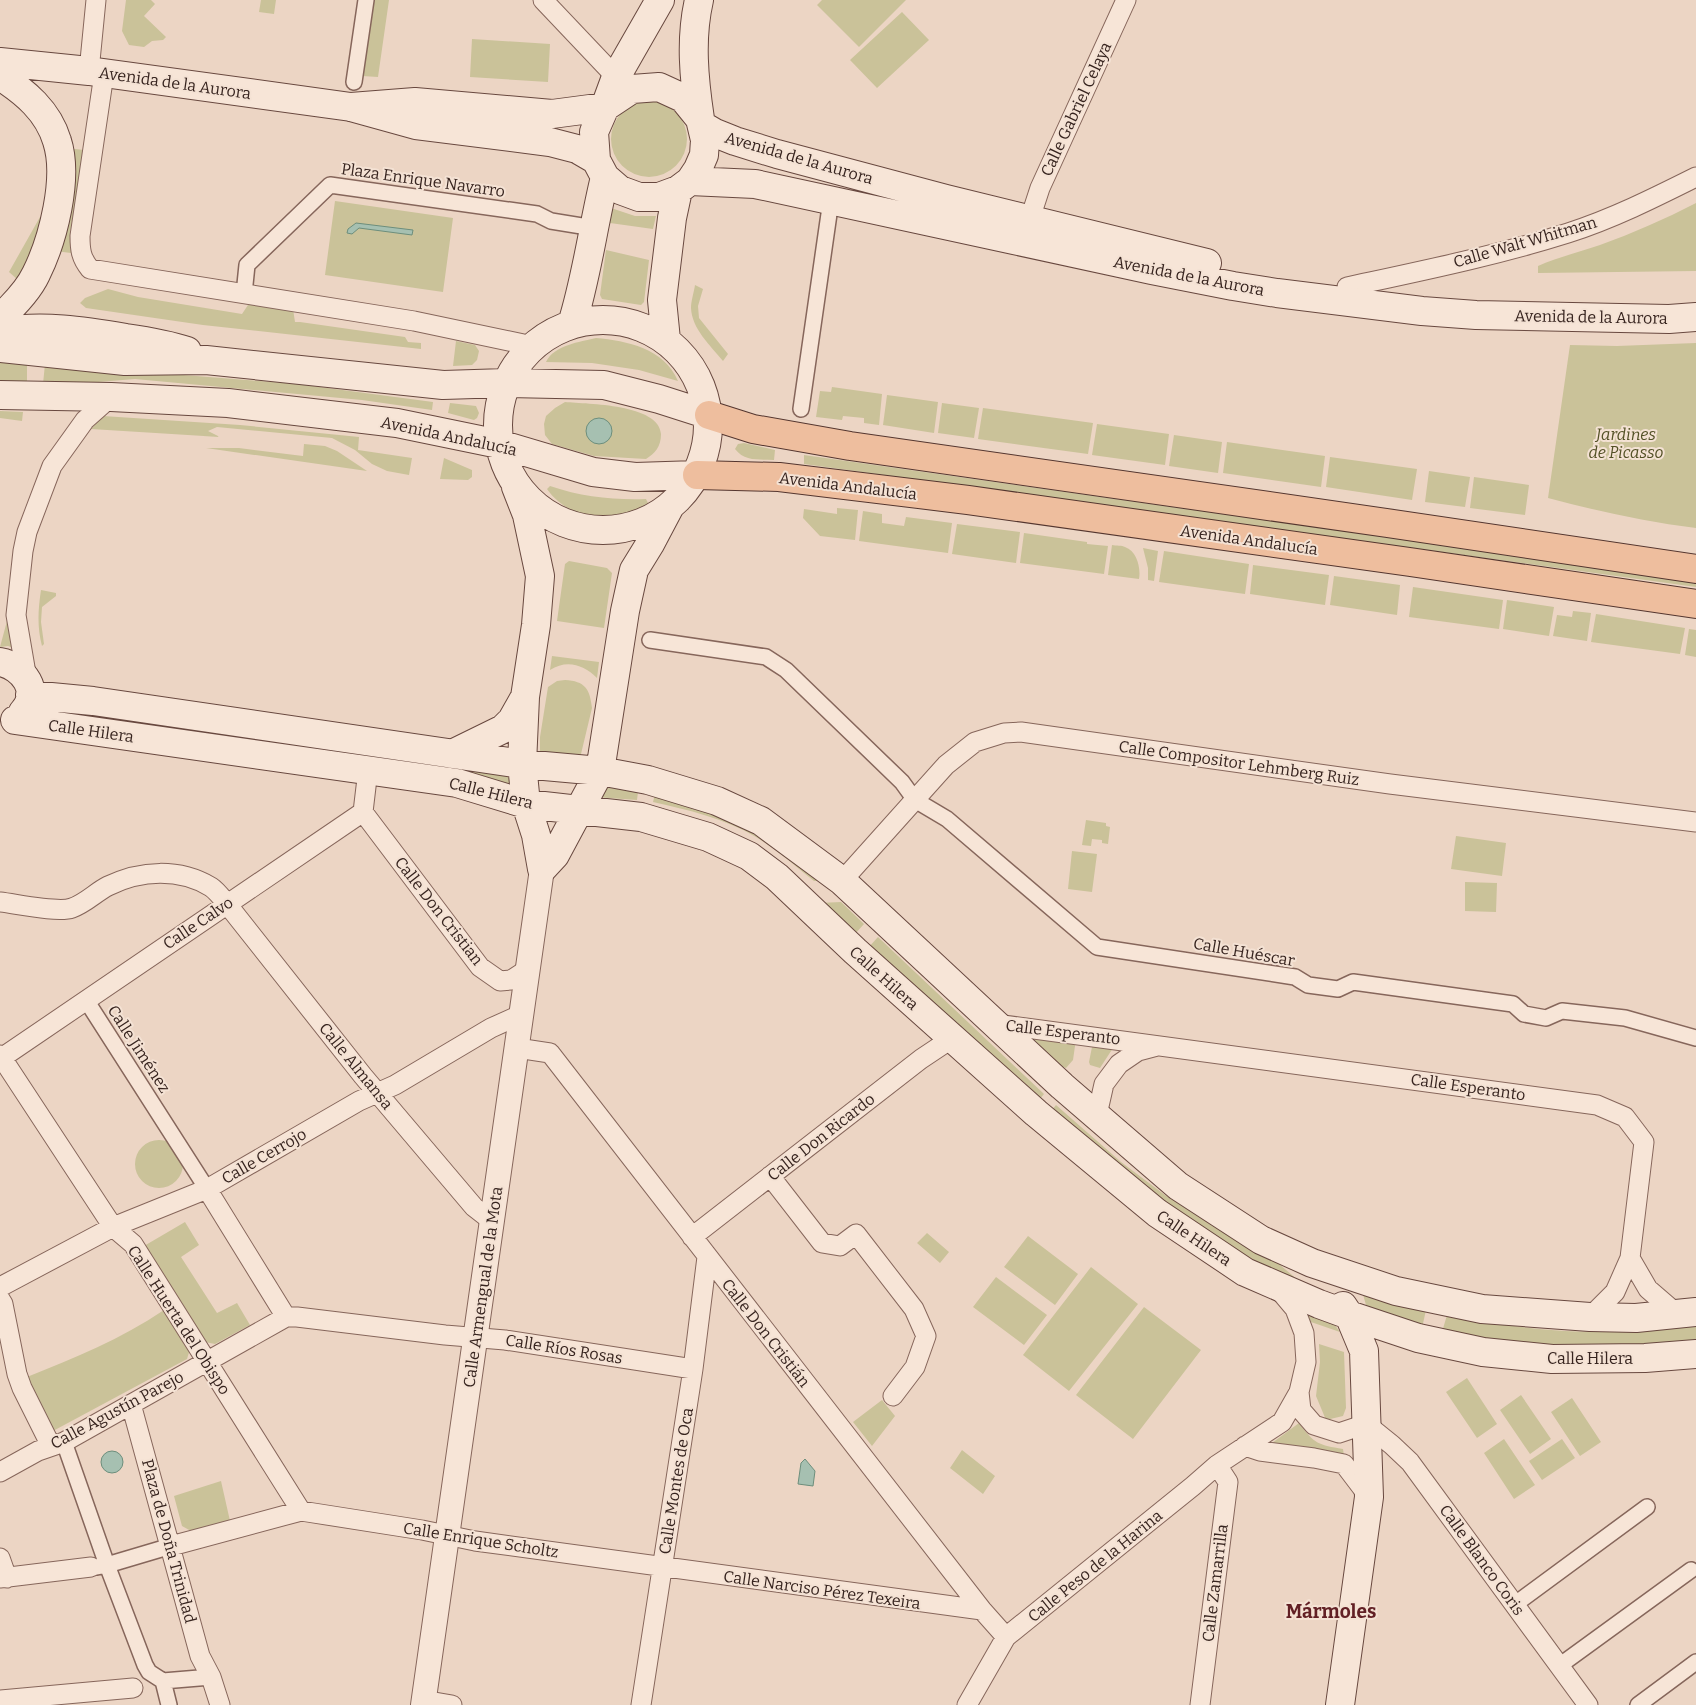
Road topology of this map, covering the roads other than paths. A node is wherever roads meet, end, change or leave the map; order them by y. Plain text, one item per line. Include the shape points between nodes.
1 (96, 0) edge
2 (366, 0) edge
3 (543, 0) edge
4 (660, 0) edge
5 (699, 0) edge
6 (1123, 1) edge
7 (0, 62) edge
8 (97, 72) junction
9 (0, 76) edge
10 (624, 83) junction
11 (352, 95) junction
12 (605, 106) junction
13 (701, 122) junction
14 (600, 169) junction
15 (1696, 177) edge
16 (684, 185) junction
17 (831, 200) junction
18 (594, 228) junction
19 (1026, 231) junction
20 (1347, 287) junction
21 (244, 294) junction
22 (1696, 299) edge
23 (1696, 317) edge
24 (0, 318) edge
25 (572, 324) junction
26 (0, 332) edge
27 (666, 340) junction
28 (533, 346) junction
29 (0, 348) edge
30 (206, 360) junction
31 (506, 383) junction
32 (0, 395) edge
33 (112, 397) junction
34 (801, 409) dead end
35 (710, 415) junction
36 (500, 444) junction
37 (697, 475) junction
38 (514, 481) junction
39 (669, 508) junction
40 (1691, 567) edge
41 (1696, 604) edge
42 (650, 640) dead end
43 (0, 662) edge
44 (29, 687) junction
45 (526, 696) junction
46 (8, 722) edge
47 (452, 754) junction
48 (522, 764) junction
49 (368, 770) junction
50 (600, 771) junction
51 (915, 800) junction
52 (526, 804) junction
53 (580, 809) junction
54 (363, 812) junction
55 (1696, 822) edge
56 (542, 869) junction
57 (777, 877) junction
58 (842, 881) junction
59 (0, 902) edge
60 (227, 904) junction
61 (528, 969) junction
62 (86, 1000) junction
63 (522, 1014) junction
64 (996, 1024) junction
65 (1696, 1038) edge
66 (952, 1039) junction
67 (1161, 1045) junction
68 (517, 1048) junction
69 (1, 1057) edge
70 (377, 1092) junction
71 (1097, 1115) junction
72 (770, 1176) junction
73 (207, 1189) junction
74 (492, 1221) junction
75 (113, 1227) junction
76 (692, 1237) junction
77 (707, 1257) junction
78 (1630, 1258) junction
79 (1312, 1263) junction
80 (1275, 1285) junction
81 (0, 1287) edge
82 (0, 1299) edge
83 (1687, 1313) edge
84 (1349, 1315) junction
85 (1590, 1317) junction
86 (286, 1318) junction
87 (476, 1338) junction
88 (1418, 1338) junction
89 (1364, 1351) junction
90 (1696, 1354) edge
91 (207, 1363) junction
92 (693, 1369) junction
93 (1299, 1392) junction
94 (892, 1396) dead end
95 (130, 1404) junction
96 (1366, 1424) junction
97 (60, 1443) junction
98 (1245, 1446) junction
99 (1217, 1465) junction
100 (0, 1472) edge
101 (1369, 1497) junction
102 (1647, 1506) dead end
103 (300, 1511) junction
104 (447, 1534) junction
105 (170, 1546) junction
106 (0, 1558) edge
107 (99, 1566) junction
108 (662, 1568) junction
109 (1691, 1570) dead end
110 (3, 1578) edge
111 (1514, 1605) junction
112 (982, 1610) junction
113 (1006, 1637) junction
114 (1696, 1662) edge
115 (1559, 1666) junction
116 (149, 1672) junction
117 (211, 1677) junction
118 (133, 1688) joint
119 (166, 1693) edge
120 (0, 1700) edge
121 (423, 1703) edge
122 (220, 1705) edge
123 (452, 1705) edge
124 (641, 1705) edge
125 (967, 1705) edge
126 (1200, 1705) edge
127 (1340, 1705) edge
128 (1588, 1705) edge
129 (1638, 1705) edge

1 - 8 street
2 - 11 street
3 - 10 street
4 - 10 main road
5 - 13 main road via 693,43
6 - 19 street, Calle Gabriel Celaya via 1040,188
7 - 8 main road, Avenida de la Aurora
8 - 11 main road, Avenida de la Aurora
8 - 21 street via 80,236 83,261 90,269
9 - 24 main road via 27,95 40,110 57,140 61,157 58,196 45,254 36,276
10 - 12 main road
10 - 13 main road via 659,87 683,98
11 - 12 main road, Avenida de la Aurora via 552,114
11 - 14 main road, Avenida de la Aurora via 416,125 550,142 577,149
12 - 14 main road via 594,132
13 - 16 main road via 704,155 698,169
13 - 19 main road, Avenida de la Aurora via 715,134 735,142
14 - 16 main road via 620,190 639,197 659,197
14 - 18 main road
15 - 20 street, Calle Walt Whitman via 1634,208 1568,233 1458,263
16 - 17 main road, Avenida de la Aurora via 755,184
16 - 27 main road via 672,218 662,300
17 - 19 main road, Avenida de la Aurora
17 - 34 street
18 - 21 street, Plaza Enrique Navarro via 551,221 537,214 330,184 247,265
18 - 25 main road via 582,292
19 - 20 main road, Avenida de la Aurora via 1234,270
19 - 23 main road, Avenida de la Aurora via 1233,286 1422,311 1669,319
20 - 22 main road, Avenida de la Aurora via 1477,298
21 - 28 street via 414,321
25 - 27 main road, Calle Armengual de la Mota via 621,320
25 - 28 main road, Calle Armengual de la Mota
26 - 30 main road via 40,328 109,335 175,347
27 - 35 main road via 696,373
28 - 31 main road, Calle Armengual de la Mota
29 - 30 main road via 125,361
30 - 31 main road via 443,385
31 - 35 main road via 604,385
31 - 36 main road, Calle Armengual de la Mota via 498,413
32 - 33 main road, Avenida Andalucía
33 - 36 main road, Avenida Andalucía via 228,403 397,423
33 - 44 street via 85,420 52,466 27,532 16,615
35 - 37 main road via 708,446
35 - 40 main road via 753,429 850,446
36 - 37 main road, Avenida Andalucía via 593,472 634,478
36 - 38 main road, Calle Armengual de la Mota
37 - 39 main road
37 - 41 main road, Avenida Andalucía via 779,477 968,500
38 - 39 main road via 533,504 558,520 586,529 615,530 643,523
38 - 45 main road, Calle Armengual de la Mota via 527,515 540,576
39 - 50 main road via 634,570
42 - 51 street via 766,657 786,670 902,782
43 - 44 main road via 20,670
44 - 46 main road via 26,709
44 - 47 main road, Calle Hilera via 93,701
45 - 47 main road, Calle Armengual de la Mota via 503,729
45 - 48 main road, Calle Armengual de la Mota
46 - 49 main road, Calle Hilera
47 - 48 main road, Calle Hilera
48 - 50 main road, Calle Hilera
48 - 52 main road, Calle Armengual de la Mota
49 - 52 main road, Calle Hilera via 457,783
49 - 54 street
50 - 53 main road
50 - 58 main road, Calle Hilera via 648,780 718,801 761,821
51 - 55 street, Calle Compositor Lehmberg Ruiz via 946,765 975,742 1004,733 1021,732 1390,784
51 - 58 street, Calle Compositor Lehmberg Ruiz
51 - 65 street, Calle Huéscar via 947,819 1097,946 1295,977 1308,985 1338,989 1353,982 1513,1004 1524,1014 1546,1018 1562,1011 1625,1018
52 - 53 main road, Calle Hilera
52 - 56 main road, Calle Armengual de la Mota
53 - 56 main road via 555,856
53 - 57 main road, Calle Hilera via 641,818 708,837 749,856
54 - 60 street, Calle Calvo
54 - 61 street, Calle Don Cristian via 480,967 500,981 511,980
56 - 61 street, Calle Armengual de la Mota
57 - 58 main road via 810,892 830,890
57 - 66 main road, Calle Hilera
58 - 64 main road, Calle Hilera
59 - 60 street, Calle Almansa via 71,909 128,877 153,872 188,876 212,888
60 - 62 street, Calle Calvo
60 - 70 street, Calle Almansa
61 - 63 street, Calle Armengual de la Mota
62 - 69 street, Calle Calvo
62 - 73 street, Calle Jiménez
63 - 68 street, Calle Armengual de la Mota
63 - 70 street, Calle Cerrojo
64 - 67 street, Calle Esperanto
64 - 71 main road, Calle Hilera
66 - 72 street, Calle Don Ricardo via 921,1059
66 - 80 main road, Calle Hilera via 1158,1213 1245,1272
67 - 71 street, Calle Esperanto via 1138,1051 1119,1064 1104,1084
67 - 78 street, Calle Esperanto via 1597,1105 1625,1117 1644,1142
68 - 74 street, Calle Armengual de la Mota
68 - 76 street, Calle Don Cristián via 550,1053
69 - 75 street, Calle Huerta del Obispo
70 - 73 street, Calle Cerrojo
70 - 74 street, Calle Almansa via 474,1207
71 - 79 main road, Calle Hilera via 1178,1186 1261,1240
72 - 76 street, Calle Don Ricardo
72 - 94 street via 822,1243 840,1246 856,1234 914,1309 926,1336 915,1367
73 - 75 street, Calle Cerrojo
73 - 86 street
74 - 87 street, Calle Armengual de la Mota
75 - 81 street, Calle Cerrojo
75 - 91 street, Calle Huerta del Obispo via 133,1244
76 - 77 street, Calle Don Cristián
77 - 92 street, Calle Montes de Oca
77 - 112 street, Calle Don Cristián
78 - 83 street via 1648,1289
78 - 85 street, Calle Esperanto via 1615,1292
79 - 84 main road
79 - 85 main road, Calle Hilera via 1396,1291 1482,1309
80 - 84 main road, Calle Hilera
80 - 93 street, Calle Peso de la Harina via 1295,1309 1304,1333 1306,1362
82 - 97 street via 22,1388 48,1440
83 - 85 main road, Calle Hilera via 1636,1318
84 - 88 main road, Calle Hilera
84 - 89 main road
86 - 87 street, Calle Ríos Rosas
86 - 91 street, Calle Agustín Parejo
87 - 92 street, Calle Ríos Rosas
87 - 104 street, Calle Armengual de la Mota
88 - 89 main road via 1394,1338
88 - 90 main road, Calle Hilera via 1483,1352 1552,1359
89 - 96 main road
91 - 95 street, Calle Agustín Parejo
91 - 103 street, Calle Huerta del Obispo
92 - 108 street, Calle Montes de Oca
93 - 96 street via 1301,1410 1314,1425 1339,1433
93 - 98 street, Calle Peso de la Harina via 1282,1422
95 - 97 street, Calle Agustín Parejo
95 - 105 street, Plaza de Doña Trinidad
96 - 101 main road
96 - 111 street, Calle Blanco Coris via 1410,1462
97 - 100 street, Calle Agustín Parejo
97 - 107 street
98 - 99 street, Calle Peso de la Harina
98 - 101 street via 1344,1464
99 - 113 street, Calle Peso de la Harina
99 - 126 street, Calle Zamarrilla via 1228,1482
101 - 127 main road
102 - 111 street
103 - 104 street, Calle Enrique Scholtz
103 - 105 street
104 - 108 street, Calle Enrique Scholtz via 475,1541
104 - 121 street, Calle Armengual de la Mota
105 - 107 street
105 - 117 street, Plaza de Doña Trinidad via 200,1656
106 - 110 street
107 - 110 street
107 - 116 street
108 - 112 street, Calle Narciso Pérez Texeira
108 - 124 street, Calle Montes de Oca
109 - 115 street
111 - 115 street, Calle Blanco Coris
112 - 113 street, Calle Don Cristián
113 - 125 street, Calle Peso de la Harina
114 - 129 street
115 - 128 street, Calle Blanco Coris
116 - 118 street
116 - 119 street
117 - 119 street
117 - 122 street, Plaza de Doña Trinidad
118 - 120 street
121 - 123 street

